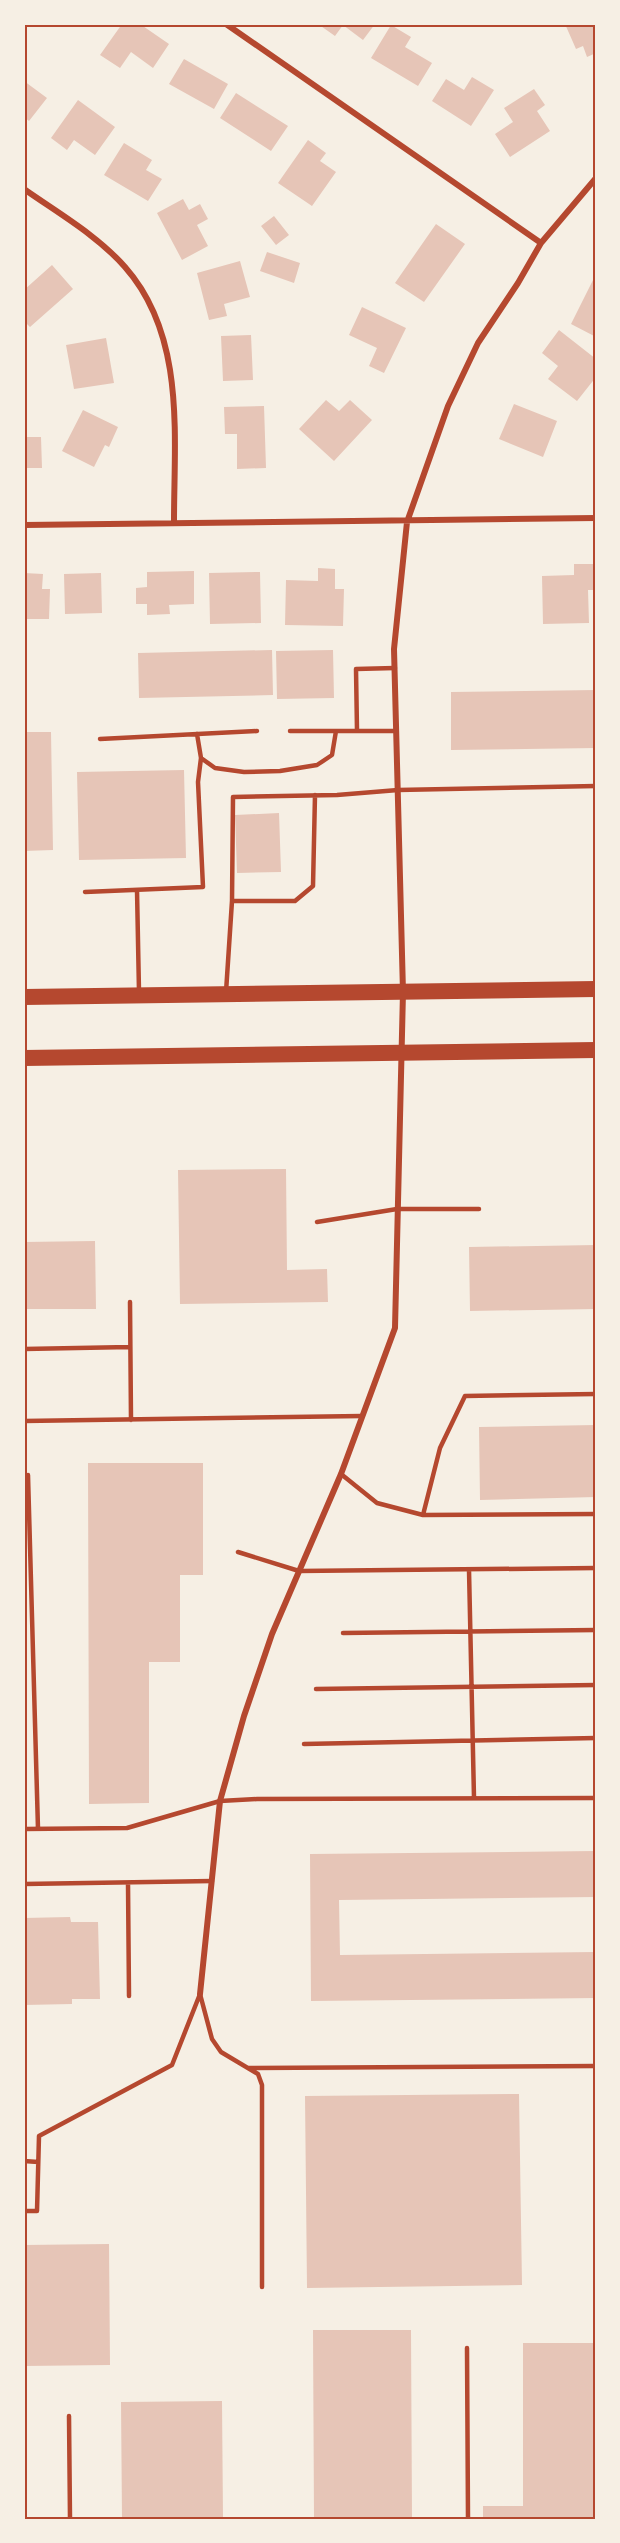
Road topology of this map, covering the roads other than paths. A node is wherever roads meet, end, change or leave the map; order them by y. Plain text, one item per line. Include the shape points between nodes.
1 (226, 24) edge
2 (596, 178) edge
3 (24, 189) edge
4 (541, 243) junction
5 (596, 518) edge
6 (174, 521) junction
7 (407, 522) junction
8 (24, 525) edge
9 (395, 668) junction
10 (290, 730) dead end
11 (257, 731) dead end
12 (336, 731) junction
13 (357, 731) junction
14 (396, 731) junction
15 (197, 734) junction
16 (100, 739) dead end
17 (201, 758) junction
18 (596, 786) edge
19 (398, 790) junction
20 (315, 795) junction
21 (137, 890) junction
22 (85, 892) dead end
23 (232, 901) junction
24 (596, 989) edge
25 (403, 992) junction
26 (225, 994) junction
27 (139, 995) junction
28 (24, 997) edge
29 (596, 1050) edge
30 (400, 1053) junction
31 (24, 1058) edge
32 (397, 1209) junction
33 (479, 1209) dead end
34 (317, 1222) dead end
35 (130, 1302) dead end
36 (130, 1347) junction
37 (24, 1349) edge
38 (596, 1394) edge
39 (362, 1416) junction
40 (131, 1420) junction
41 (24, 1421) edge
42 (341, 1474) junction
43 (28, 1475) dead end
44 (596, 1514) edge
45 (423, 1515) junction
46 (238, 1552) dead end
47 (596, 1568) edge
48 (469, 1570) junction
49 (299, 1571) junction
50 (596, 1630) edge
51 (471, 1632) junction
52 (343, 1633) dead end
53 (596, 1685) edge
54 (472, 1687) junction
55 (316, 1689) dead end
56 (596, 1738) edge
57 (473, 1741) junction
58 (303, 1744) dead end
59 (474, 1798) junction
60 (596, 1798) edge
61 (220, 1801) junction
62 (24, 1829) edge
63 (38, 1829) junction
64 (212, 1881) junction
65 (128, 1883) junction
66 (24, 1884) edge
67 (200, 1994) junction
68 (129, 1996) dead end
69 (596, 2066) edge
70 (249, 2068) junction
71 (24, 2161) edge
72 (38, 2162) junction
73 (24, 2211) edge
74 (262, 2287) dead end
75 (466, 2348) dead end
76 (69, 2416) dead end
77 (70, 2519) edge
78 (468, 2519) edge

1 - 4 street
2 - 4 street
3 - 6 street via 99,242 125,267 155,315 174,392
4 - 7 street via 478,343 448,406
5 - 7 street
6 - 7 street
6 - 8 street
7 - 9 street
9 - 13 lane via 356,669
9 - 14 street
10 - 12 lane
11 - 15 lane
12 - 13 lane
12 - 17 lane via 332,755 317,765 244,772 216,768
13 - 14 lane
14 - 19 street
15 - 16 lane
15 - 17 lane
17 - 21 lane via 198,782 203,887
18 - 19 lane
19 - 20 lane
19 - 25 street
20 - 23 lane via 313,886 295,901
20 - 23 lane via 233,797
21 - 22 lane
21 - 27 lane
23 - 26 lane
24 - 25 highway
25 - 26 highway
25 - 30 street
26 - 27 highway
27 - 28 highway
29 - 30 highway
30 - 31 highway
30 - 32 street
32 - 33 lane
32 - 34 lane
32 - 39 street via 395,1328
35 - 36 lane
36 - 37 lane
36 - 40 lane
38 - 45 lane via 465,1396 440,1448
39 - 40 lane
39 - 42 street
40 - 41 lane
42 - 45 lane via 377,1503
42 - 49 street
43 - 63 lane
44 - 45 lane
46 - 49 lane
47 - 48 lane
48 - 49 lane
48 - 51 lane
49 - 61 street via 243,1716
50 - 51 lane
51 - 52 lane
51 - 54 lane
53 - 54 lane
54 - 55 lane
54 - 57 lane
56 - 57 lane
57 - 58 lane
57 - 59 lane
59 - 60 lane
59 - 61 lane
61 - 63 lane via 127,1828
61 - 64 street
62 - 63 lane
64 - 65 lane
64 - 67 street
65 - 66 lane
65 - 68 lane
67 - 70 lane via 213,2039 221,2052
67 - 72 lane via 172,2065 39,2136
69 - 70 lane
70 - 74 lane via 258,2074 262,2085
71 - 72 lane
72 - 73 lane via 37,2211
75 - 78 lane
76 - 77 lane

